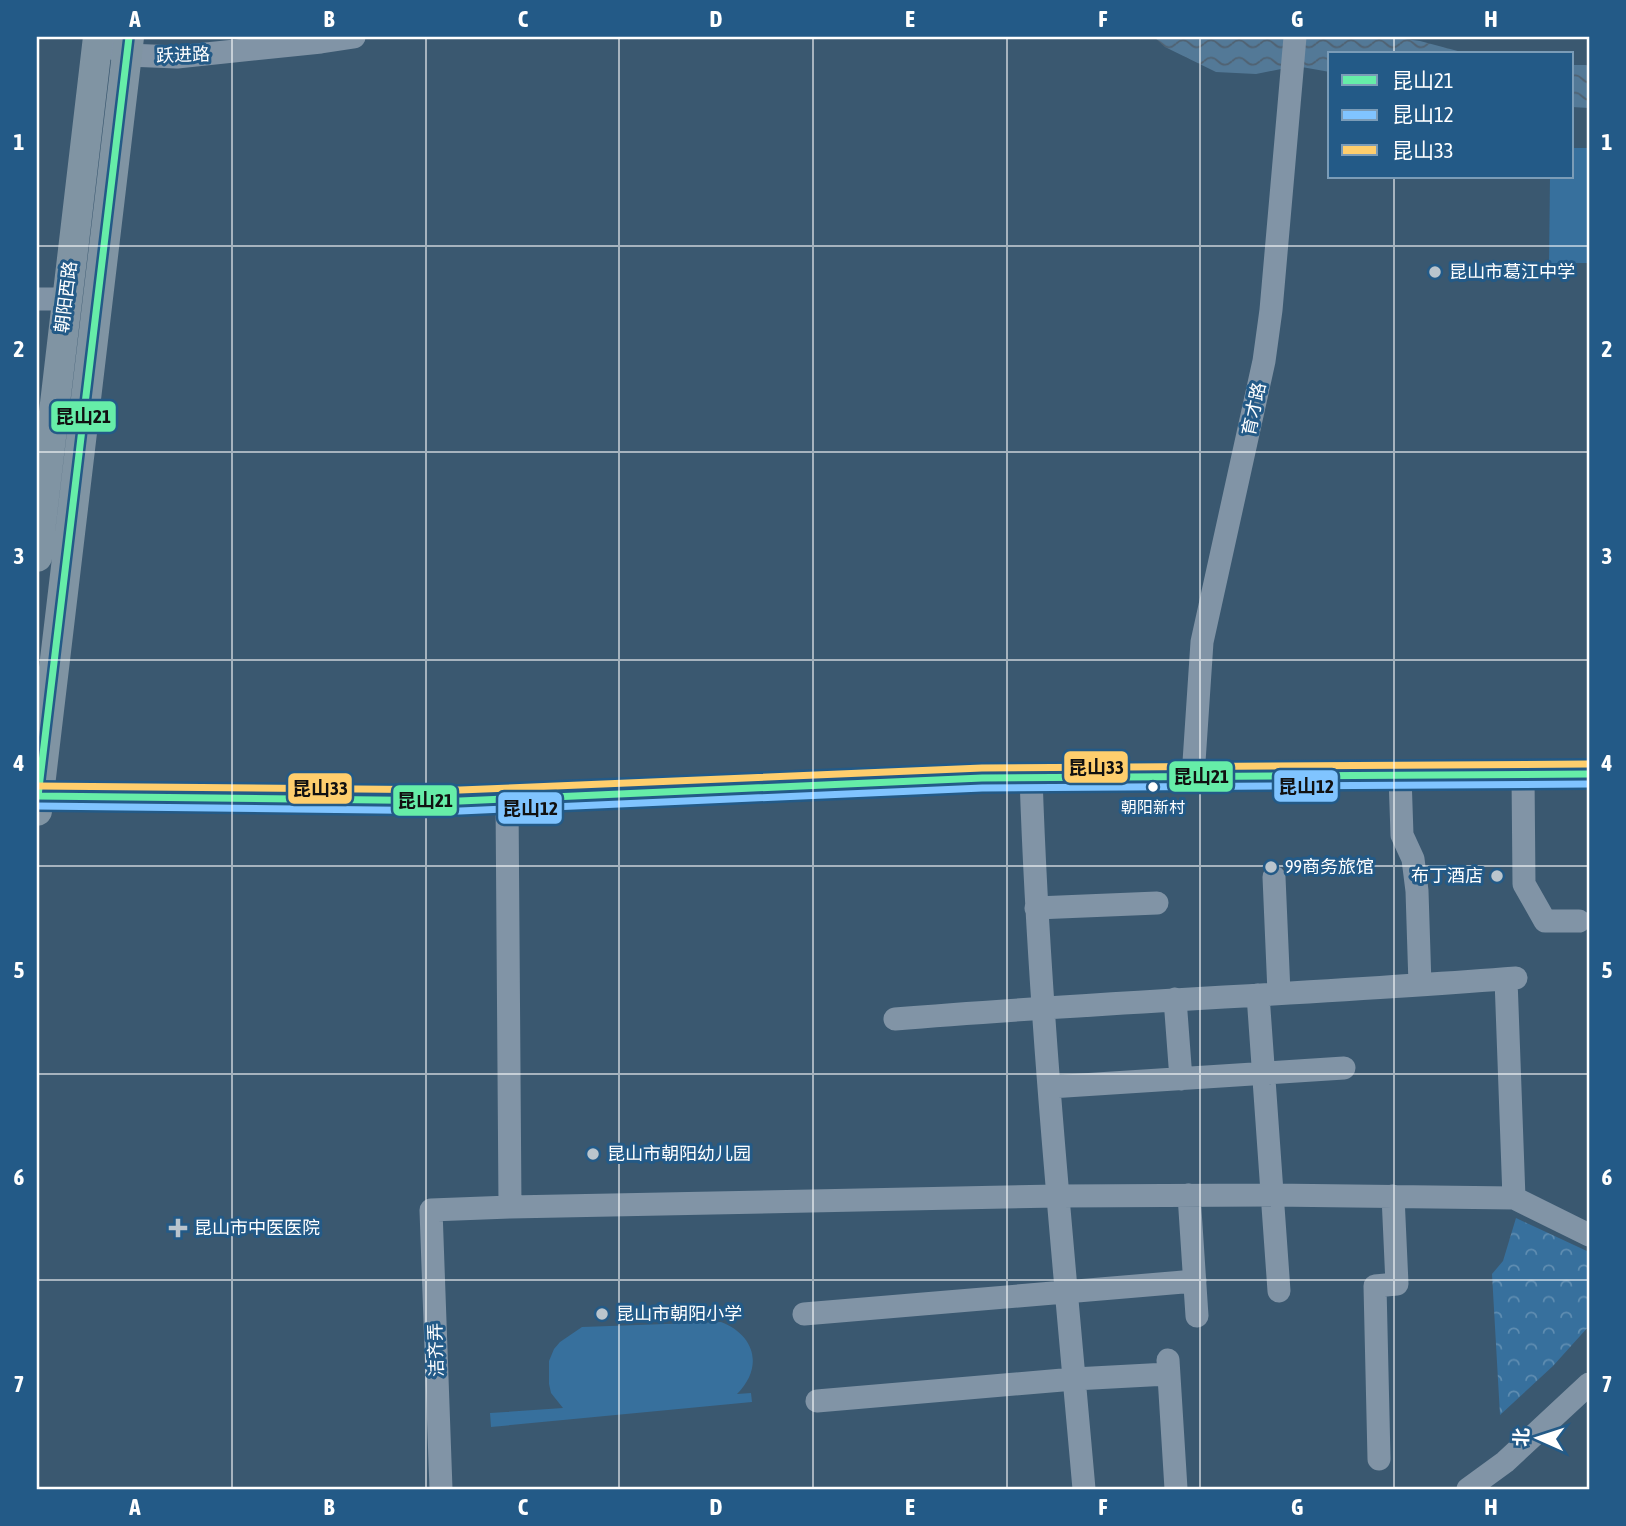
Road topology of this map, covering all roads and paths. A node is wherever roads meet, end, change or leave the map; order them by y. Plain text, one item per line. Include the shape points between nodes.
1 (354, 37) edge
2 (1295, 37) edge
3 (97, 38) edge
4 (321, 40) edge
5 (128, 46) edge
6 (51, 299) edge
7 (37, 557) edge
8 (1589, 774) edge
9 (1523, 775) junction
10 (1400, 776) junction
11 (1193, 777) junction
12 (1031, 778) junction
13 (507, 799) junction
14 (37, 801) edge
15 (1274, 877) dead end
16 (1157, 903) dead end
17 (1035, 908) junction
18 (1579, 921) dead end
19 (1420, 985) junction
20 (1269, 994) junction
21 (1175, 999) junction
22 (1043, 1007) junction
23 (895, 1019) dead end
24 (1344, 1068) dead end
25 (1264, 1073) junction
26 (1181, 1079) junction
27 (1050, 1087) junction
28 (1189, 1195) junction
29 (1272, 1195) junction
30 (1058, 1196) junction
31 (1393, 1196) junction
32 (1514, 1198) junction
33 (510, 1207) junction
34 (1589, 1235) edge
35 (1195, 1282) junction
36 (1279, 1291) dead end
37 (1066, 1292) junction
38 (804, 1314) dead end
39 (1196, 1316) dead end
40 (1074, 1379) junction
41 (1589, 1384) edge
42 (817, 1401) dead end
43 (1379, 1459) dead end
44 (441, 1489) edge
45 (1084, 1489) edge
46 (1176, 1489) edge
47 (1468, 1489) edge

1 - 4 street, 跃进路
2 - 11 street, 育才路 via 1272,310 1202,642
3 - 5 street, 跃进路
3 - 6 main road, 朝阳西路
4 - 5 street, 跃进路 via 177,57
5 - 14 main road, 朝阳西路
6 - 7 main road, 朝阳西路
8 - 9 street
9 - 10 street
9 - 18 street via 1524,884 1545,921
10 - 11 street
10 - 19 street via 1402,835 1413,859 1417,891
11 - 12 street
12 - 13 street
12 - 17 street
13 - 14 street
13 - 33 street
15 - 20 street
16 - 17 street
17 - 22 street
19 - 20 street
19 - 32 street via 1511,978
20 - 21 street
20 - 25 street
21 - 22 street
21 - 26 street
22 - 23 street
22 - 27 street
24 - 25 street
25 - 26 street
25 - 29 street
26 - 27 street
27 - 30 street
28 - 29 street
28 - 30 street
28 - 35 street
29 - 31 street
29 - 36 street
30 - 33 street
30 - 37 street
31 - 32 street
31 - 43 street via 1397,1284 1375,1286
32 - 34 street
33 - 44 street, 洁齐弄 via 431,1210
35 - 37 street
35 - 39 street
37 - 38 street
37 - 40 street
40 - 42 street
40 - 45 street
40 - 46 street via 1168,1366
41 - 47 street via 1505,1462

